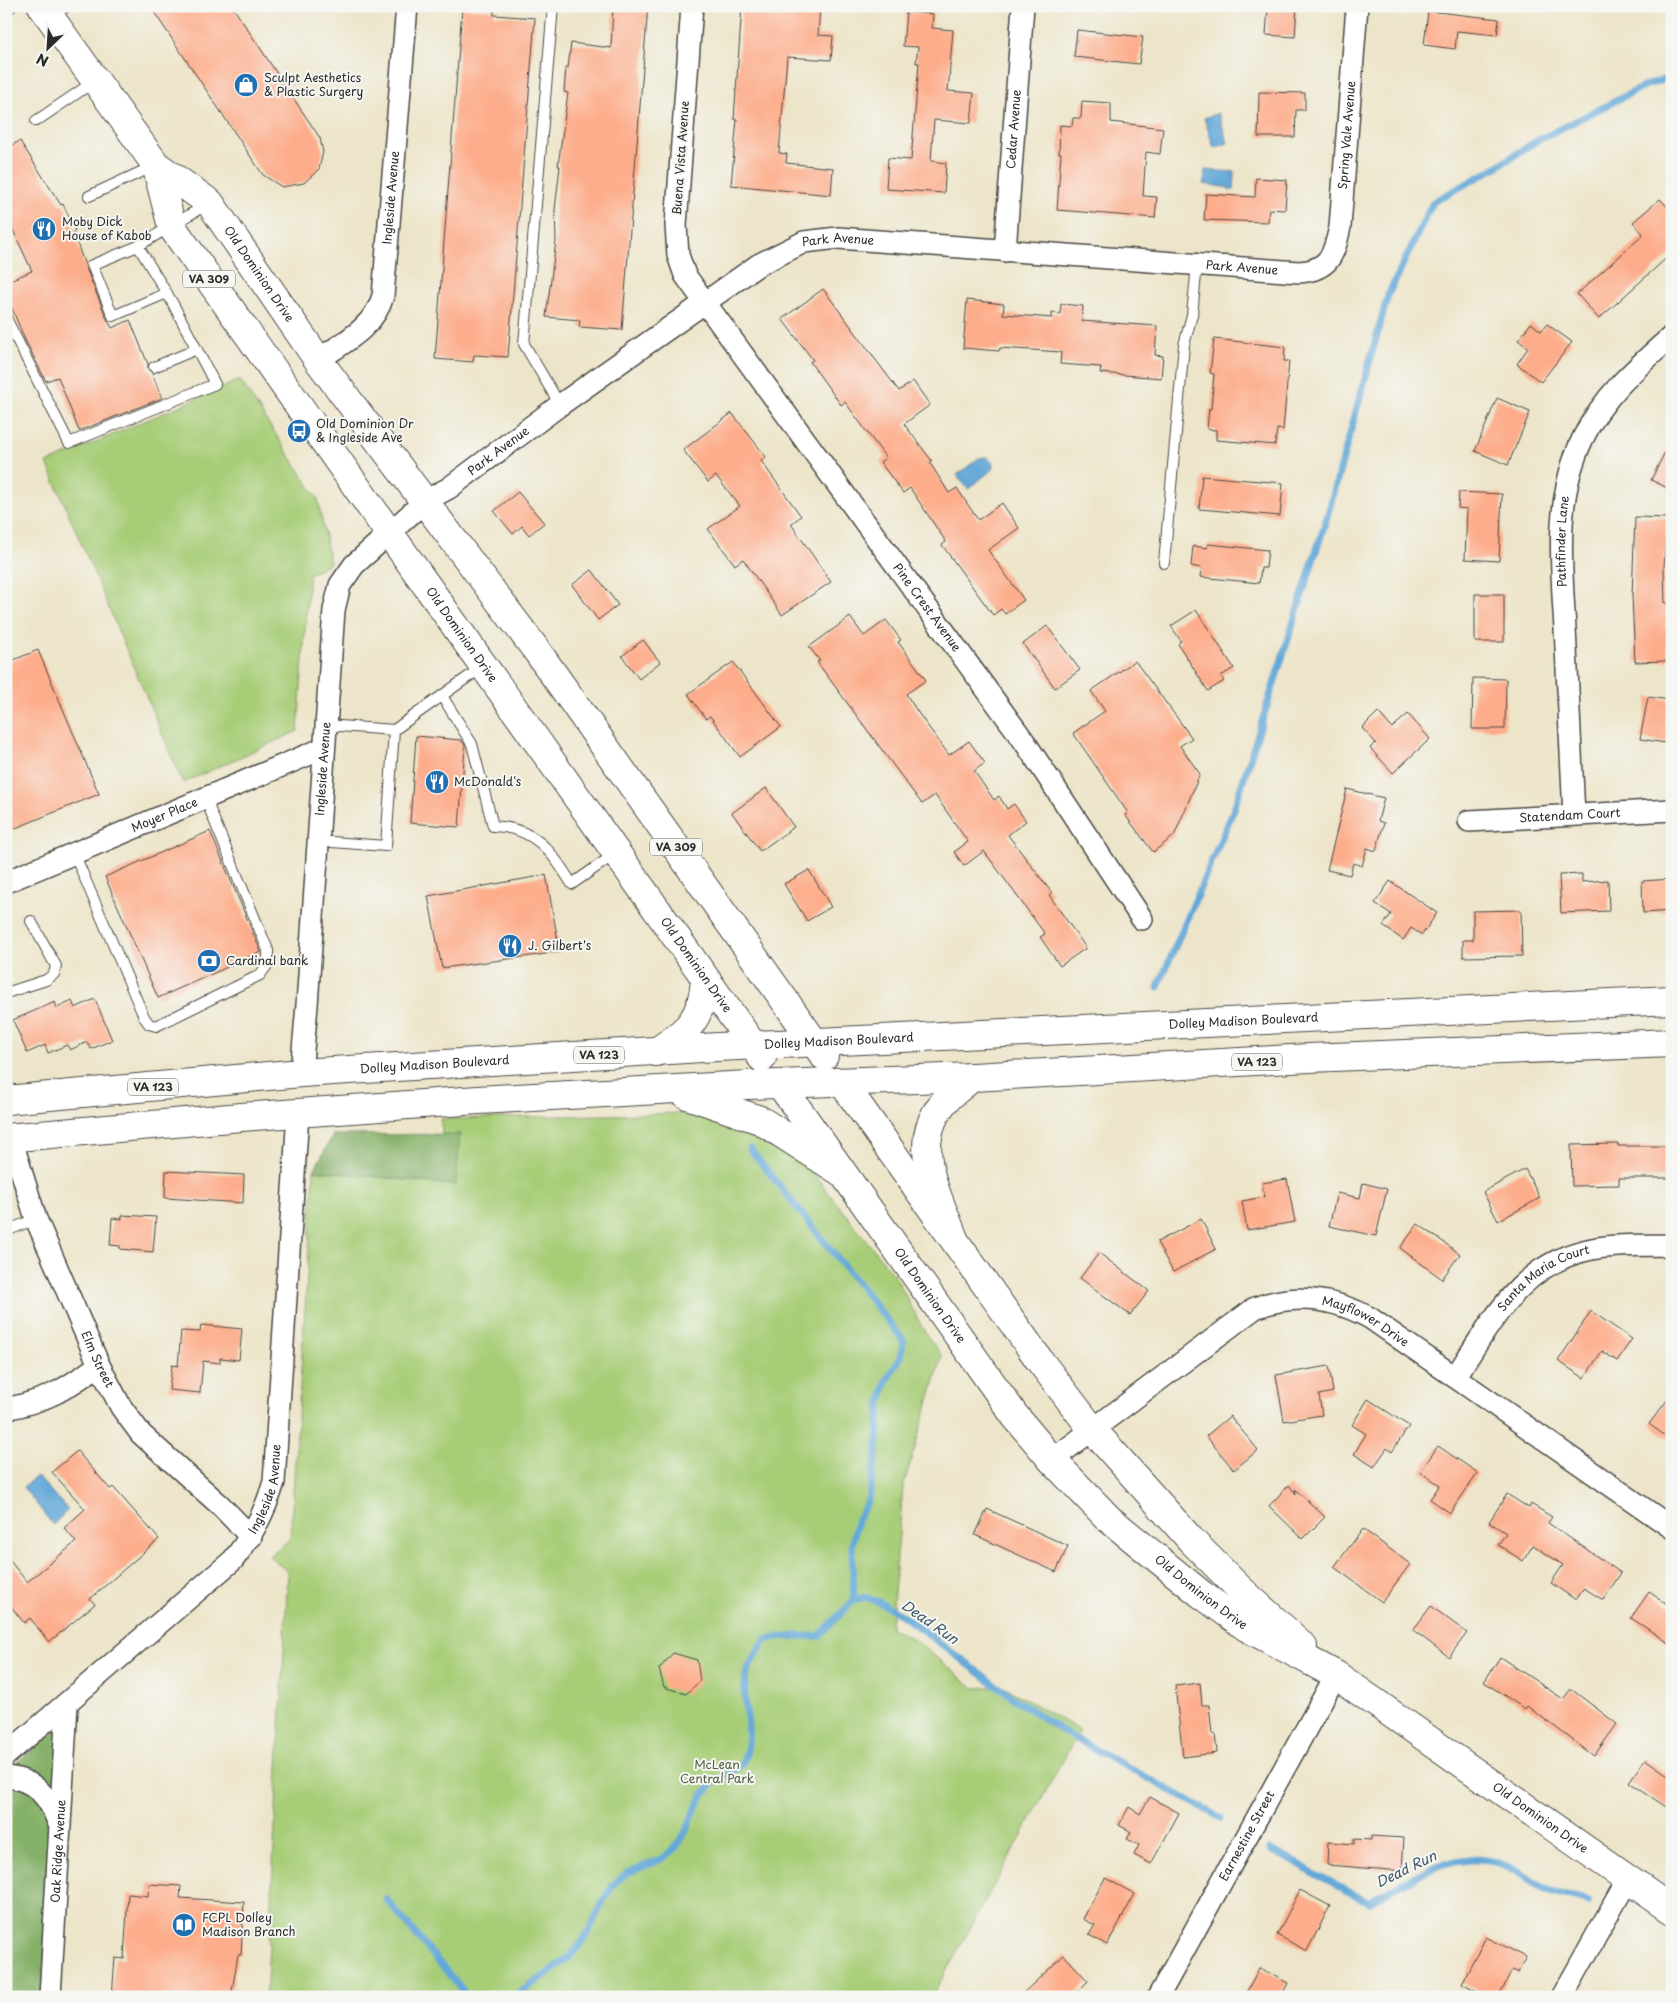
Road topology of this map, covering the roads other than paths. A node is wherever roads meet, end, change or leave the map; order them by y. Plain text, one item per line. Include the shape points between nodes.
1 (12, 6) edge
2 (407, 6) edge
3 (553, 6) edge
4 (692, 6) edge
5 (1023, 6) edge
6 (1356, 6) edge
7 (6, 10) edge
8 (53, 10) edge
9 (95, 81) junction
10 (36, 122) dead end
11 (156, 165) junction
12 (89, 196) dead end
13 (210, 203) junction
14 (172, 227) junction
15 (138, 246) junction
16 (1005, 251) junction
17 (1328, 261) joint
18 (1197, 264) junction
19 (167, 293) junction
20 (705, 303) junction
21 (6, 318) edge
22 (1672, 336) edge
23 (196, 349) junction
24 (318, 360) junction
25 (154, 367) dead end
26 (560, 405) junction
27 (425, 502) junction
28 (389, 533) junction
29 (1164, 562) dead end
30 (483, 666) junction
31 (442, 696) junction
32 (326, 725) junction
33 (394, 730) junction
34 (324, 748) junction
35 (205, 798) junction
36 (1672, 810) edge
37 (1574, 815) junction
38 (1469, 821) dead end
39 (318, 841) junction
40 (74, 853) junction
41 (616, 854) junction
42 (6, 882) edge
43 (1142, 919) dead end
44 (31, 921) dead end
45 (705, 980) junction
46 (6, 993) edge
47 (1672, 1000) edge
48 (1672, 1043) edge
49 (816, 1044) junction
50 (754, 1046) junction
51 (656, 1052) junction
52 (395, 1067) junction
53 (301, 1073) junction
54 (973, 1077) junction
55 (842, 1082) junction
56 (780, 1084) junction
57 (671, 1090) junction
58 (6, 1100) edge
59 (298, 1113) junction
60 (241, 1117) junction
61 (9, 1138) edge
62 (841, 1172) junction
63 (36, 1219) junction
64 (6, 1231) edge
65 (954, 1238) junction
66 (1672, 1245) edge
67 (100, 1365) junction
68 (1455, 1377) junction
69 (6, 1409) edge
70 (1092, 1429) junction
71 (1052, 1460) junction
72 (1672, 1528) edge
73 (251, 1537) junction
74 (1336, 1675) junction
75 (67, 1705) junction
76 (6, 1756) edge
77 (6, 1777) edge
78 (60, 1826) junction
79 (1628, 1879) junction
80 (1672, 1910) edge
81 (50, 1997) edge
82 (1158, 1997) edge
83 (1562, 1997) edge

1 - 7 lane
2 - 24 street, Ingleside Avenue via 383,296 376,313 364,327
3 - 26 lane via 524,344
4 - 20 street, Buena Vista Avenue via 676,241 685,275
5 - 16 street, Cedar Avenue
6 - 17 street, Spring Vale Avenue via 1340,227 1335,249
8 - 9 main road, Old Dominion Drive / VA 309
9 - 10 lane
9 - 11 main road, Old Dominion Drive / VA 309
11 - 12 lane
11 - 13 main road, Old Dominion Drive / VA 309
11 - 14 main road, Old Dominion Drive / VA 309
13 - 14 lane
13 - 24 main road, Old Dominion Drive / VA 309
14 - 15 lane
14 - 28 main road, Old Dominion Drive / VA 309
15 - 19 lane
15 - 19 lane via 92,266 113,316
16 - 18 street, Park Avenue
16 - 20 street, Park Avenue via 815,239 771,258
17 - 18 street, Park Avenue via 1316,269 1299,272
18 - 29 lane via 1192,314 1184,345
19 - 23 lane
20 - 26 street, Park Avenue
20 - 43 street, Pine Crest Avenue via 1024,741
21 - 23 lane via 69,443 215,384
22 - 37 street, Pathfinder Lane via 1625,378 1600,410 1583,438 1566,487 1561,542
23 - 25 lane
24 - 27 main road, Old Dominion Drive / VA 309
26 - 27 street, Park Avenue via 449,488
27 - 28 street, Ingleside Avenue
27 - 49 main road, Old Dominion Drive / VA 309 via 537,651
28 - 30 main road, Old Dominion Drive / VA 309
28 - 32 street, Ingleside Avenue via 354,566 337,593
30 - 31 lane
30 - 41 main road, Old Dominion Drive / VA 309
31 - 33 lane
31 - 41 lane via 472,744 493,826 536,838 555,857 572,884
32 - 33 lane
32 - 34 street, Ingleside Avenue
33 - 39 lane via 386,846
34 - 35 street, Moyer Place
34 - 39 street, Ingleside Avenue
35 - 40 street, Moyer Place
35 - 40 lane via 268,950 268,964 260,975 156,1026 149,1024 144,1017
36 - 37 street, Statendam Court
37 - 38 street, Statendam Court
39 - 53 street, Ingleside Avenue
40 - 42 street, Moyer Place
41 - 45 main road, Old Dominion Drive / VA 309
44 - 46 lane via 56,966 54,974 46,980
45 - 50 main road, Old Dominion Drive / VA 309
45 - 51 main road via 703,999 694,1020 678,1037
47 - 49 main road, Dolley Madison Boulevard / VA 123
48 - 54 main road, VA 123 via 1309,1058
49 - 50 main road, Dolley Madison Boulevard / VA 123
49 - 55 main road, Old Dominion Drive / VA 309
50 - 51 main road, Dolley Madison Boulevard / VA 123
50 - 56 main road, Old Dominion Drive / VA 309
51 - 52 main road, Dolley Madison Boulevard / VA 123
52 - 53 main road, Dolley Madison Boulevard / VA 123
52 - 59 main road via 319,1094 303,1103
53 - 58 main road, Dolley Madison Boulevard / VA 123
53 - 60 main road via 298,1081 284,1095
54 - 55 main road, VA 123
54 - 65 main road via 939,1108 927,1138 929,1168
55 - 56 main road, VA 123
55 - 65 main road, Old Dominion Drive
56 - 57 main road, VA 123
56 - 62 main road, Old Dominion Drive
57 - 59 main road, VA 123
57 - 62 main road via 760,1120
59 - 60 main road, VA 123
59 - 73 street, Ingleside Avenue via 274,1482
60 - 61 main road, VA 123
61 - 63 street, Elm Street
62 - 71 main road, Old Dominion Drive via 975,1363
63 - 64 lane
63 - 67 street, Elm Street
65 - 70 main road, Old Dominion Drive
66 - 68 street, Santa Maria Court via 1594,1248 1569,1254 1546,1265 1506,1302
67 - 69 street via 60,1393 36,1403
67 - 73 street, Elm Street via 121,1406 141,1434
68 - 70 street, Mayflower Drive via 1356,1310 1310,1299 1281,1300 1255,1308 1243,1316
68 - 72 street, Mayflower Drive
70 - 71 street, Mayflower Drive
70 - 74 main road, Old Dominion Drive via 1216,1565
71 - 74 main road, Old Dominion Drive via 1109,1519 1194,1590 1246,1627
73 - 75 street, Ingleside Avenue via 234,1560
74 - 79 main road, Old Dominion Drive
74 - 82 street, Earnestine Street
75 - 76 street, Ingleside Avenue
75 - 78 street, Oak Ridge Avenue
77 - 78 street via 30,1783 44,1793
78 - 81 street, Oak Ridge Avenue
79 - 80 main road, Old Dominion Drive
79 - 83 street

